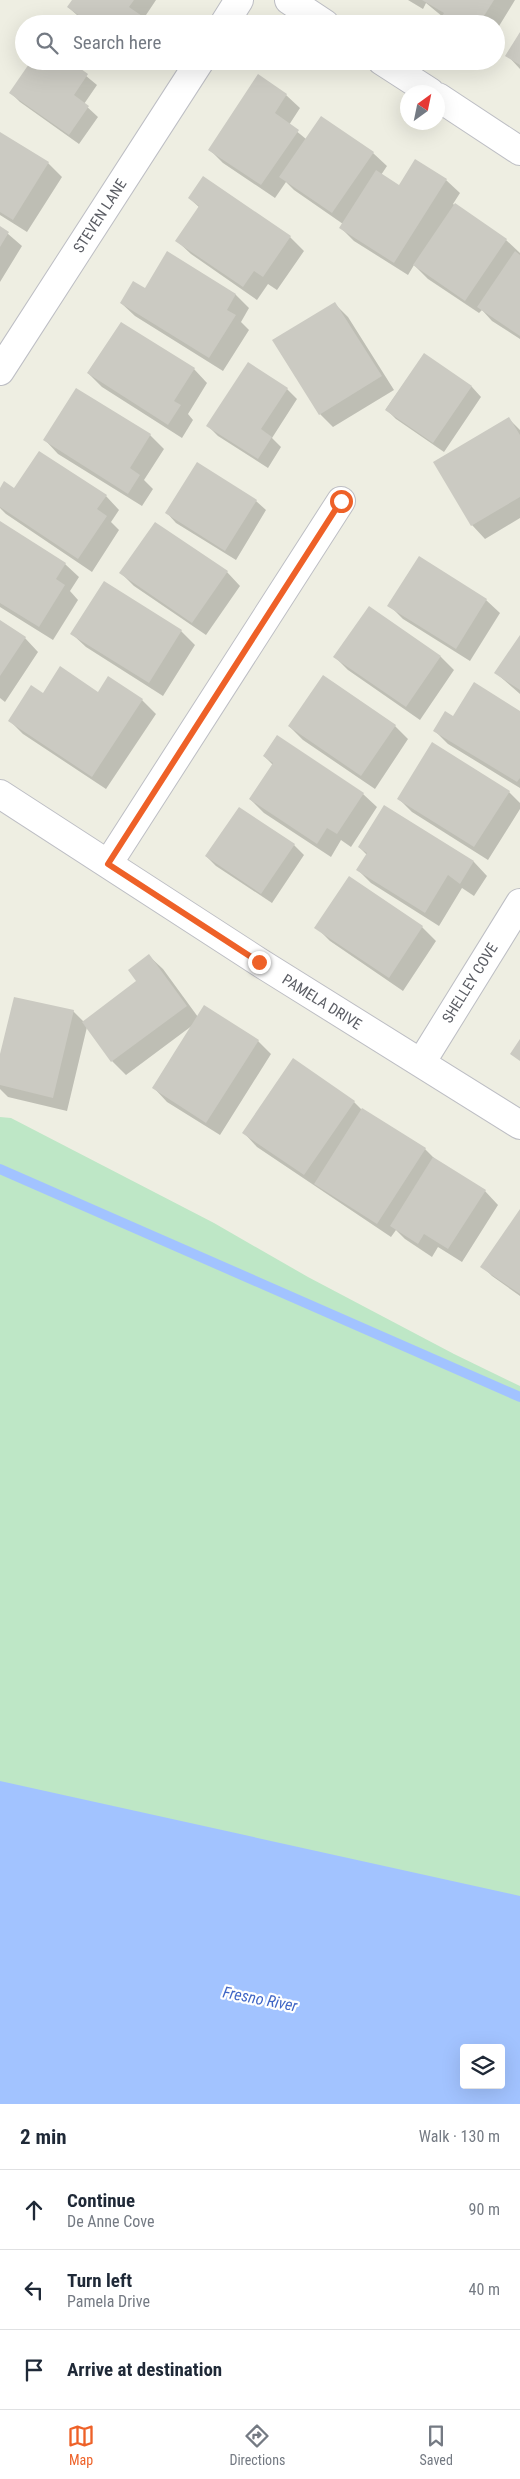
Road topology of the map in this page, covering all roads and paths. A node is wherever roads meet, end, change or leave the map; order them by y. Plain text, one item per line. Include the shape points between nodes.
1 (239, 0) edge
2 (289, 0) edge
3 (230, 15) edge
4 (312, 15) edge
5 (194, 70) edge
6 (396, 70) edge
7 (419, 85) edge
8 (445, 102) edge
9 (520, 151) edge
10 (0, 371) edge
11 (341, 501) dead end
12 (0, 794) edge
13 (108, 864) junction
14 (520, 903) edge
15 (421, 1063) junction
16 (520, 1125) edge

1 - 3 street
2 - 4 street
5 - 10 street, STEVEN LANE
6 - 7 street
8 - 9 street
11 - 13 street
12 - 13 street, PAMELA DRIVE
13 - 15 street, PAMELA DRIVE
14 - 15 street, SHELLEY COVE
15 - 16 street, PAMELA DRIVE

